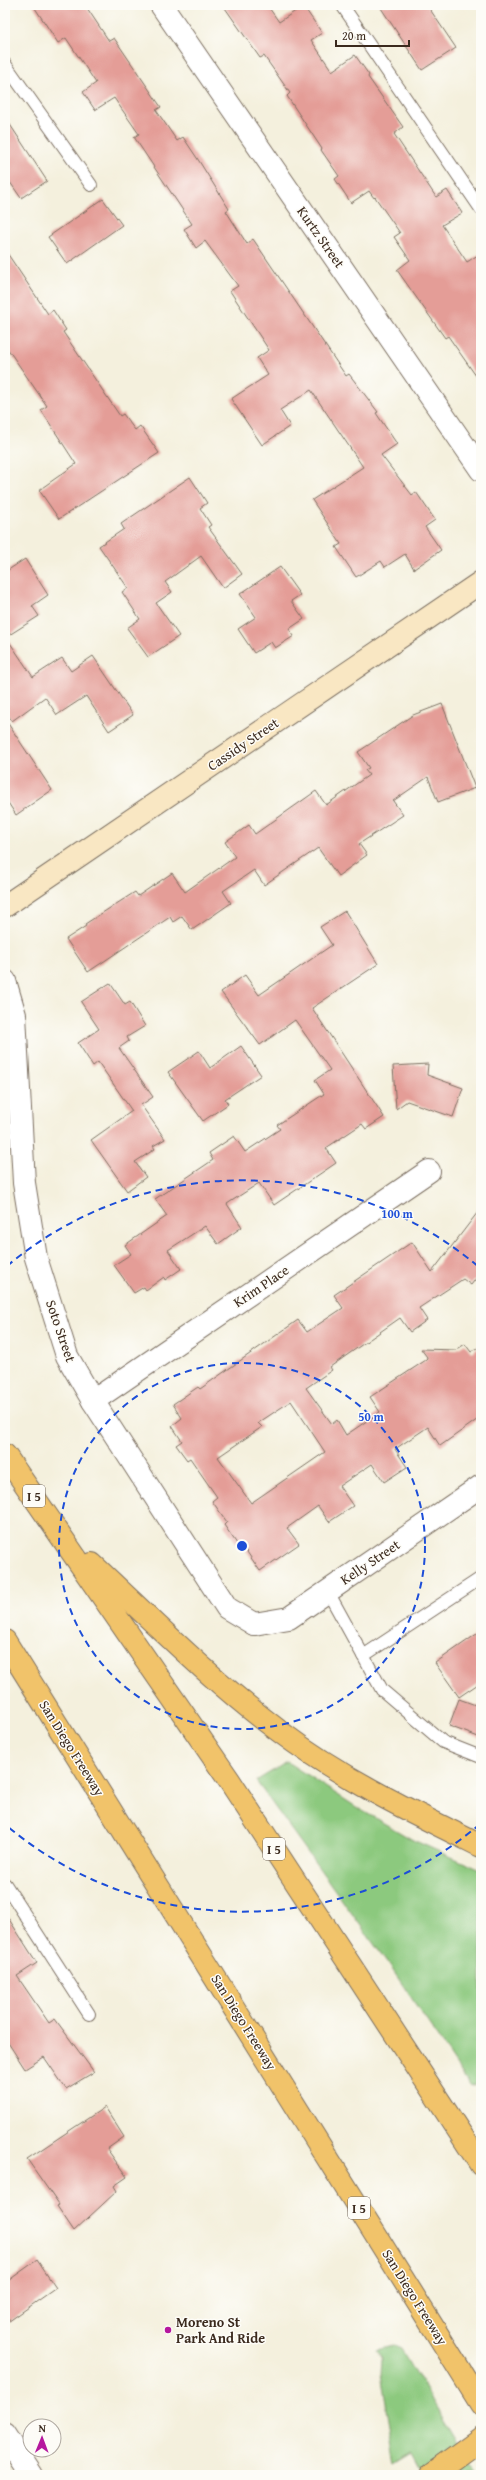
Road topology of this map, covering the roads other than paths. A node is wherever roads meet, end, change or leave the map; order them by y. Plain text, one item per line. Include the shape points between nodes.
1 (161, 5) edge
2 (342, 5) edge
3 (5, 64) edge
4 (91, 185) dead end
5 (481, 209) edge
6 (481, 470) edge
7 (481, 582) edge
8 (5, 906) edge
9 (5, 981) edge
10 (429, 1172) dead end
11 (93, 1401) junction
12 (5, 1455) edge
13 (481, 1486) edge
14 (62, 1536) junction
15 (481, 1578) edge
16 (328, 1592) junction
17 (254, 1624) joint
18 (5, 1642) edge
19 (363, 1656) junction
20 (481, 1757) edge
21 (481, 1846) edge
22 (5, 1884) edge
23 (89, 2014) dead end
24 (481, 2165) edge
25 (481, 2404) edge
26 (5, 2434) edge
27 (481, 2439) edge
28 (32, 2475) edge
29 (431, 2475) edge

1 - 6 street, Kurtz Street
2 - 5 lane
3 - 4 lane
7 - 8 main road, Cassidy Street
9 - 11 street, Soto Street via 15,1015 24,1183 36,1258 67,1356
10 - 11 street, Krim Place
11 - 17 street, Soto Street via 227,1608
12 - 14 highway, I 5
13 - 16 street, Kelly Street
14 - 21 highway via 204,1670 279,1731 336,1770
14 - 24 highway, I 5 via 229,1780
15 - 19 lane
16 - 17 street, Kelly Street via 288,1618
16 - 19 lane
18 - 25 highway, San Diego Freeway / I 5
19 - 20 lane via 388,1696 443,1742
22 - 23 lane
26 - 28 street
27 - 29 highway

